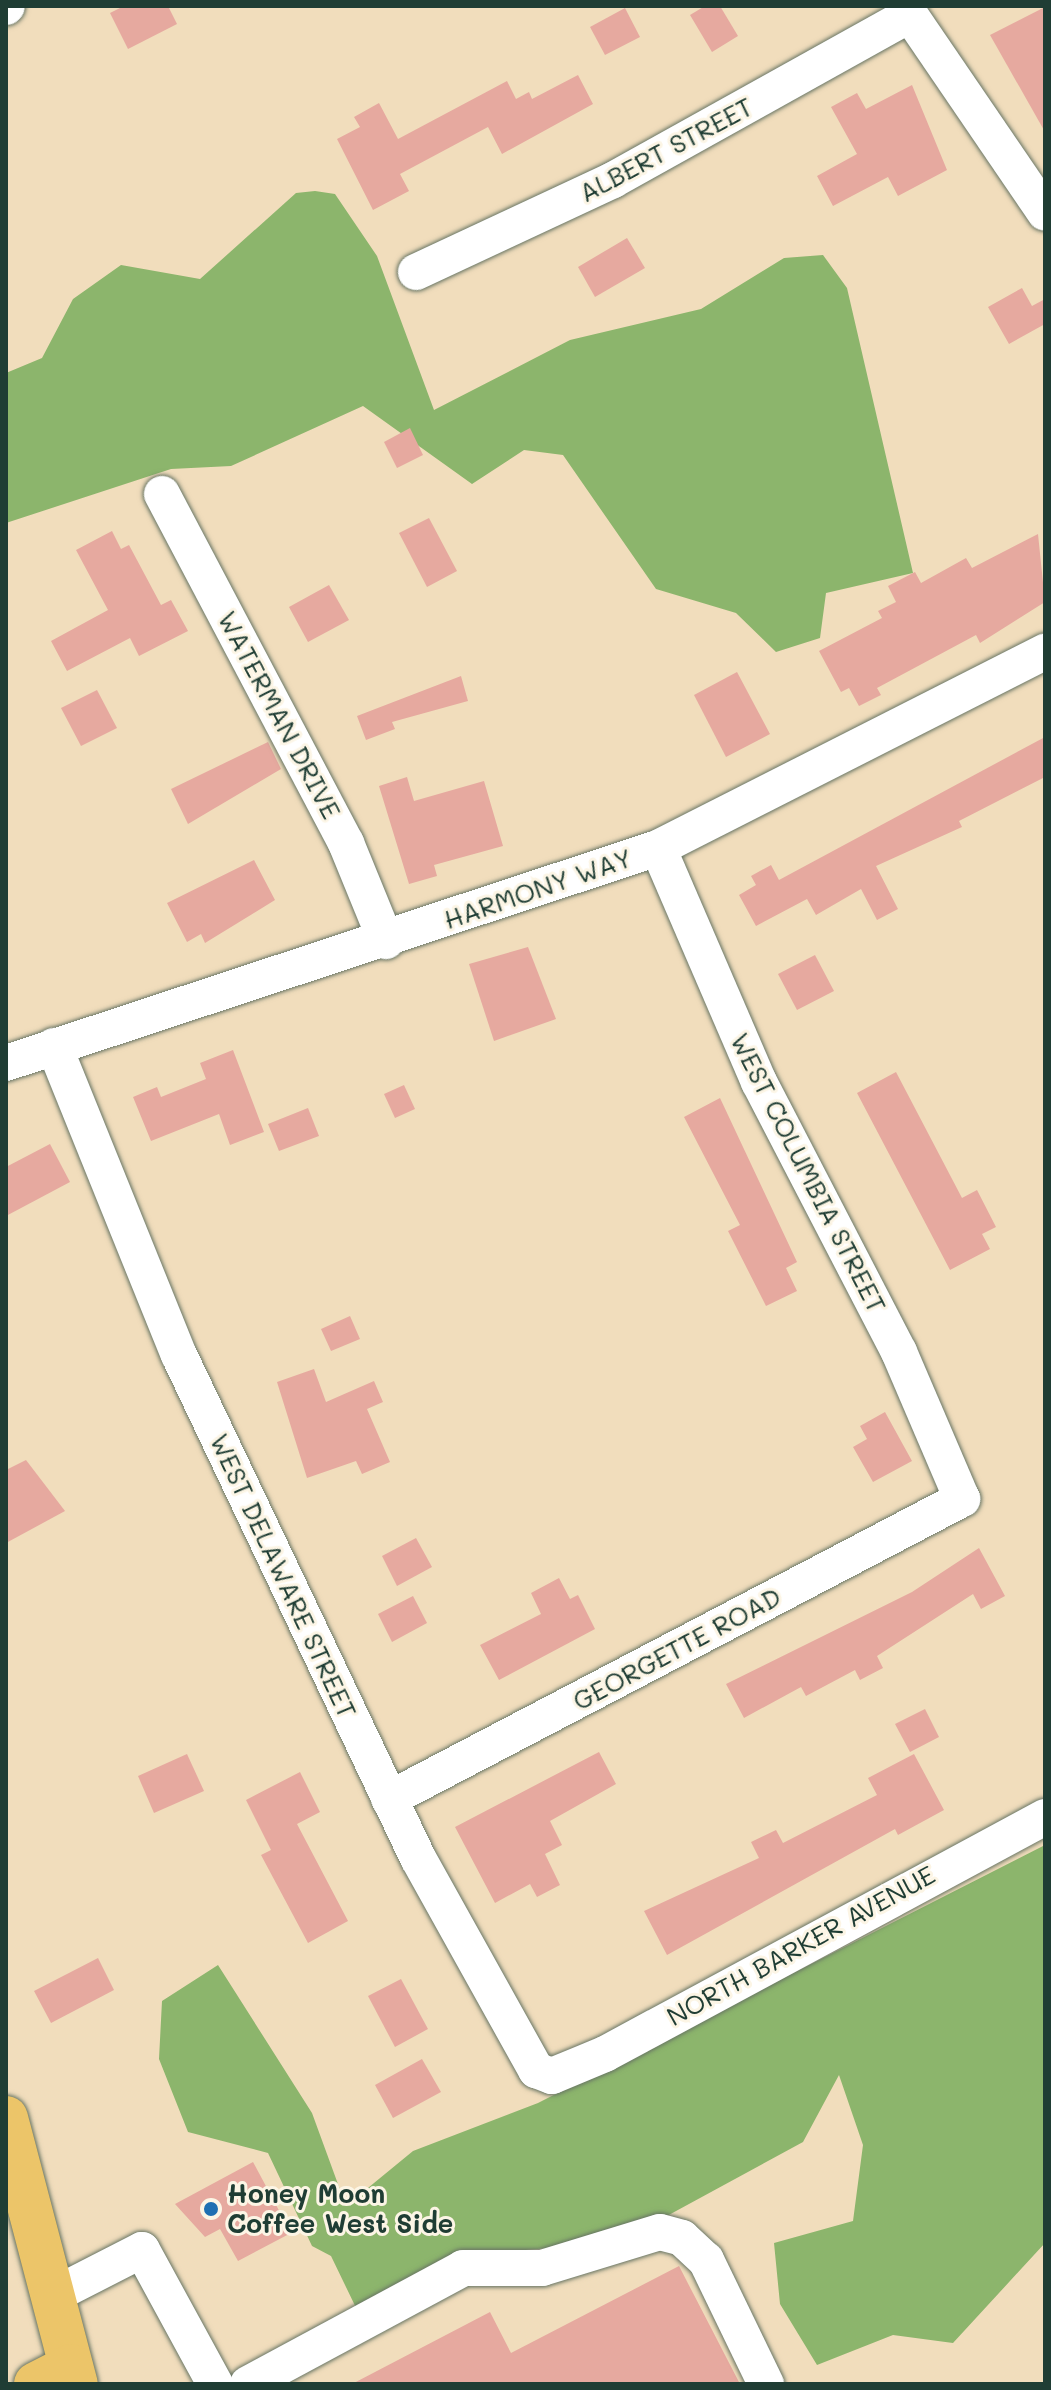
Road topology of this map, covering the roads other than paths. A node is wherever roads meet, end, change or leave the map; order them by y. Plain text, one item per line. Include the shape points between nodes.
1 (907, 10) edge
2 (1045, 213) edge
3 (416, 272) dead end
4 (162, 494) dead end
5 (1045, 652) edge
6 (658, 848) junction
7 (386, 941) junction
8 (54, 1046) junction
9 (6, 1063) edge
10 (962, 1496) joint
11 (389, 1799) junction
12 (1045, 1817) edge
13 (557, 2074) joint
14 (6, 2118) edge
15 (52, 2296) junction
16 (286, 2375) edge
17 (61, 2378) edge
18 (215, 2384) edge
19 (248, 2384) edge
20 (766, 2384) edge

1 - 2 street
1 - 3 street, ALBERT STREET via 613,180
4 - 7 street, WATERMAN DRIVE via 346,843
5 - 6 street, HARMONY WAY
6 - 7 street, HARMONY WAY
6 - 10 street, WEST COLUMBIA STREET via 753,1068 899,1352
7 - 8 street, HARMONY WAY
8 - 9 street, HARMONY WAY
8 - 11 street, WEST DELAWARE STREET via 179,1355
10 - 11 street, GEORGETTE ROAD
11 - 13 street, WEST DELAWARE STREET via 529,2062
12 - 13 street, NORTH BARKER AVENUE
14 - 15 main road
15 - 17 main road
15 - 18 street via 142,2250
16 - 19 street
16 - 20 street via 463,2268 542,2268 660,2232 682,2238 706,2260

